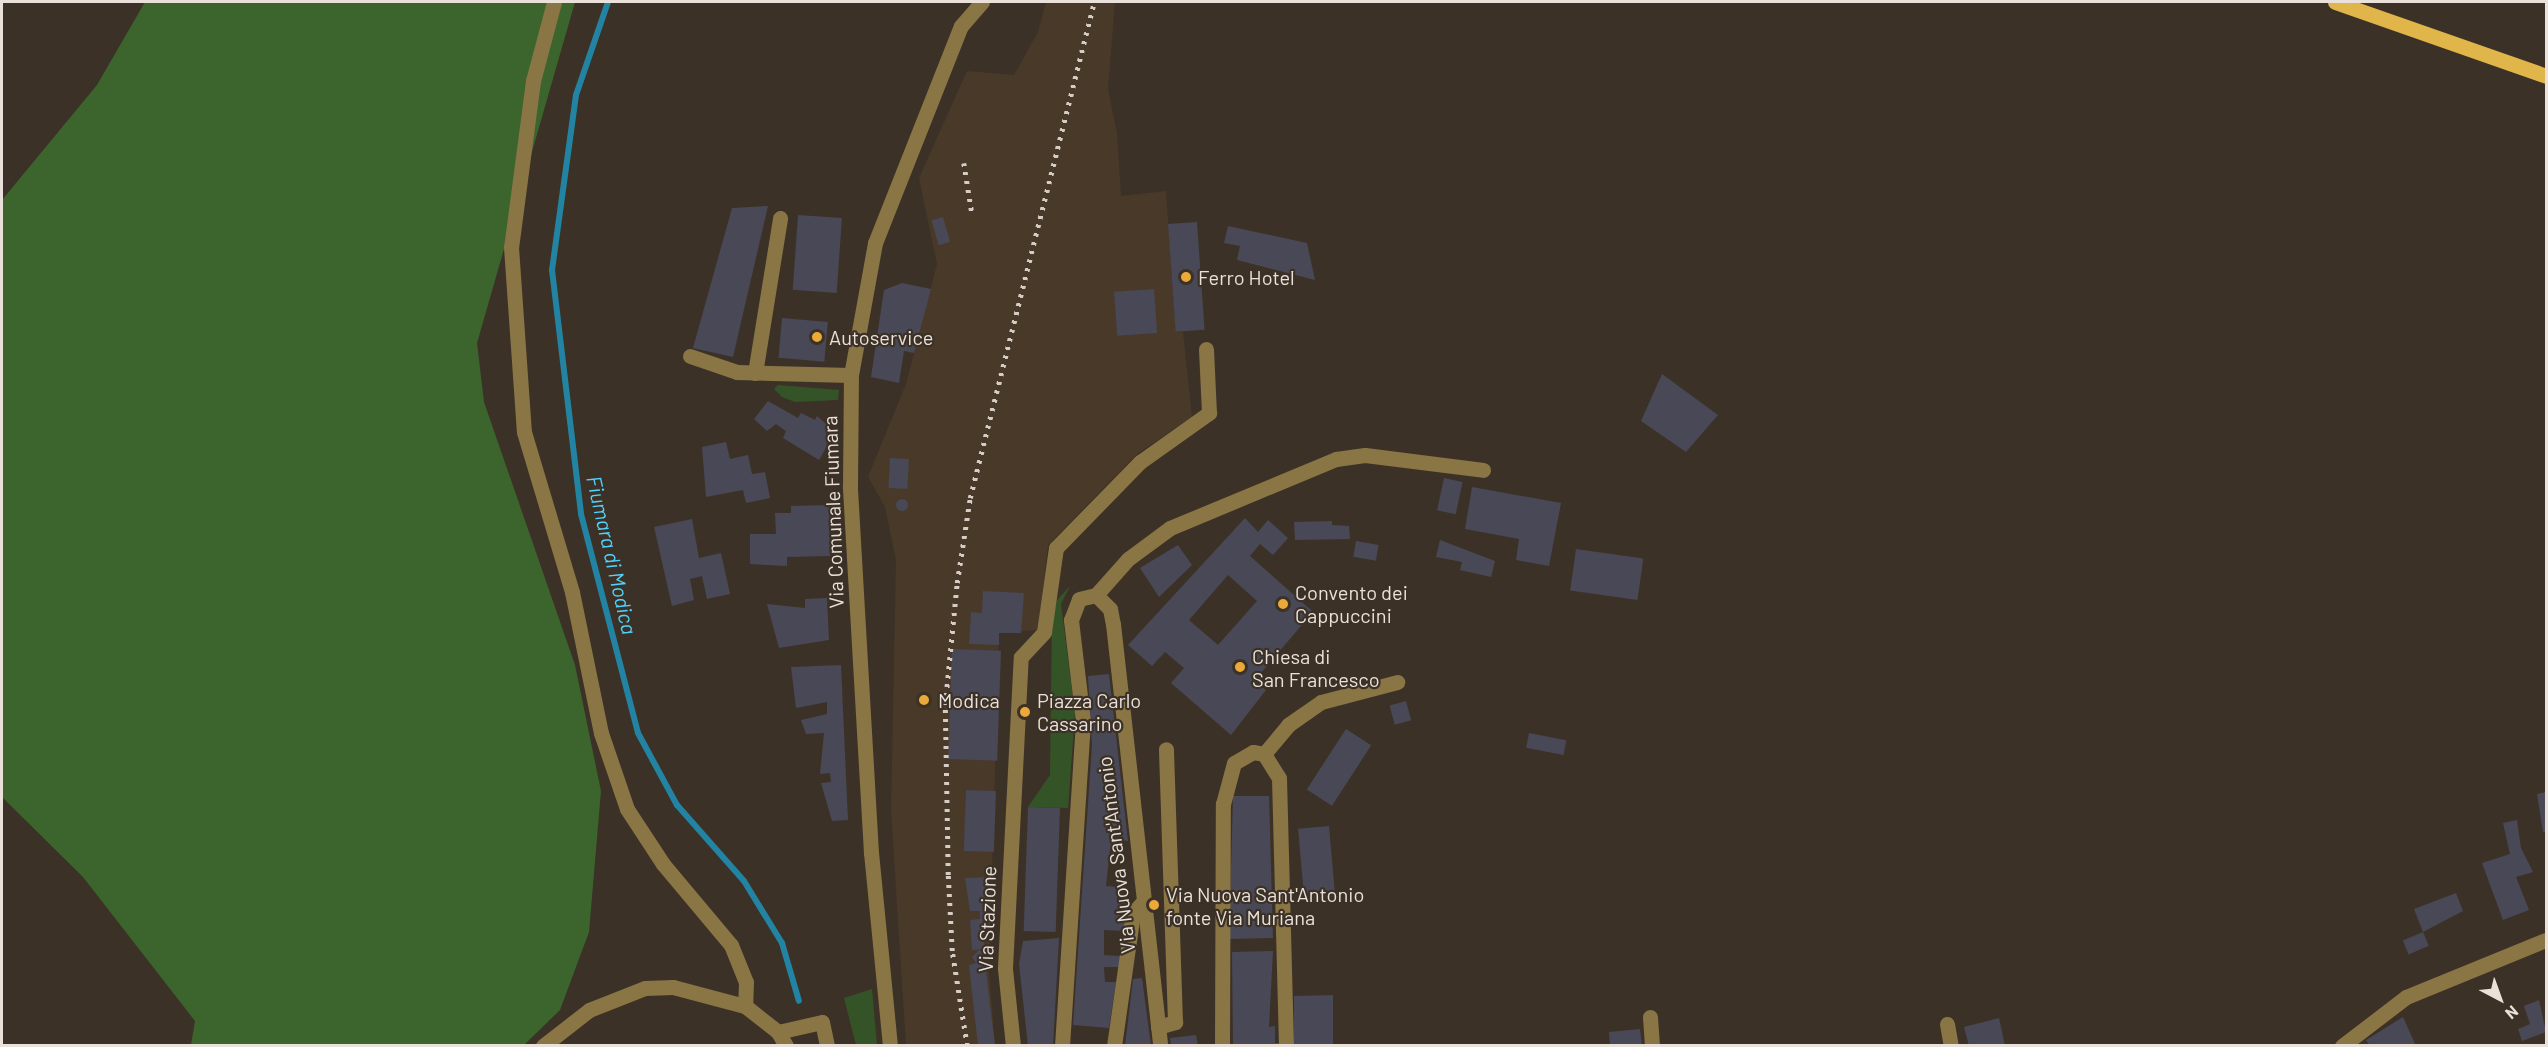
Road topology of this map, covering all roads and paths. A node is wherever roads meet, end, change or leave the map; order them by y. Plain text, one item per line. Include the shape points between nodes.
1 (554, 2) edge
2 (982, 2) edge
3 (2335, 2) edge
4 (2547, 76) edge
5 (780, 218) dead end
6 (1206, 349) dead end
7 (690, 356) dead end
8 (755, 373) junction
9 (851, 375) junction
10 (1483, 471) dead end
11 (1096, 595) junction
12 (1397, 682) dead end
13 (1166, 749) dead end
14 (1264, 754) junction
15 (1142, 903) junction
16 (2547, 940) edge
17 (746, 1006) junction
18 (1650, 1017) dead end
19 (1947, 1024) dead end
20 (1158, 1027) junction
21 (778, 1032) junction
22 (2359, 1040) edge
23 (543, 1046) edge
24 (786, 1046) edge
25 (827, 1046) edge
26 (890, 1046) edge
27 (1013, 1046) edge
28 (1062, 1046) edge
29 (1114, 1046) edge
30 (1160, 1046) edge
31 (1222, 1046) edge
32 (1286, 1046) edge
33 (1652, 1046) edge
34 (1952, 1046) edge
35 (2342, 1046) edge

1 - 17 street via 533,81 511,248 524,432 572,592 601,733 627,809 663,864 731,945 746,982
2 - 9 street, Via Comunale Fiumara via 961,26 875,243
3 - 4 main road
5 - 8 street
6 - 27 street, Via Stazione via 1209,413 1140,462 1056,548 1044,632 1021,657 1005,969
7 - 8 street
8 - 9 street
9 - 26 street, Via Comunale Fiumara via 850,487 871,853
10 - 11 street via 1365,455 1336,459 1170,528 1128,559
11 - 15 street, Via Nuova Sant'Antonio via 1110,609 1113,624
11 - 28 street, Via Nuova Sant'Antonio via 1079,599 1071,620 1083,721
12 - 14 street via 1322,702 1288,725
13 - 20 street via 1175,1022
14 - 31 street via 1253,752 1234,763 1223,804
14 - 32 street via 1279,778
15 - 20 street, Via Nuova Sant'Antonio
15 - 29 street via 1133,914
16 - 22 street via 2406,997
17 - 21 street
17 - 23 street via 698,991 645,988 589,1010
18 - 33 street
19 - 34 street
20 - 30 street, Via Nuova Sant'Antonio
21 - 24 street
21 - 25 street via 822,1022
22 - 35 street

